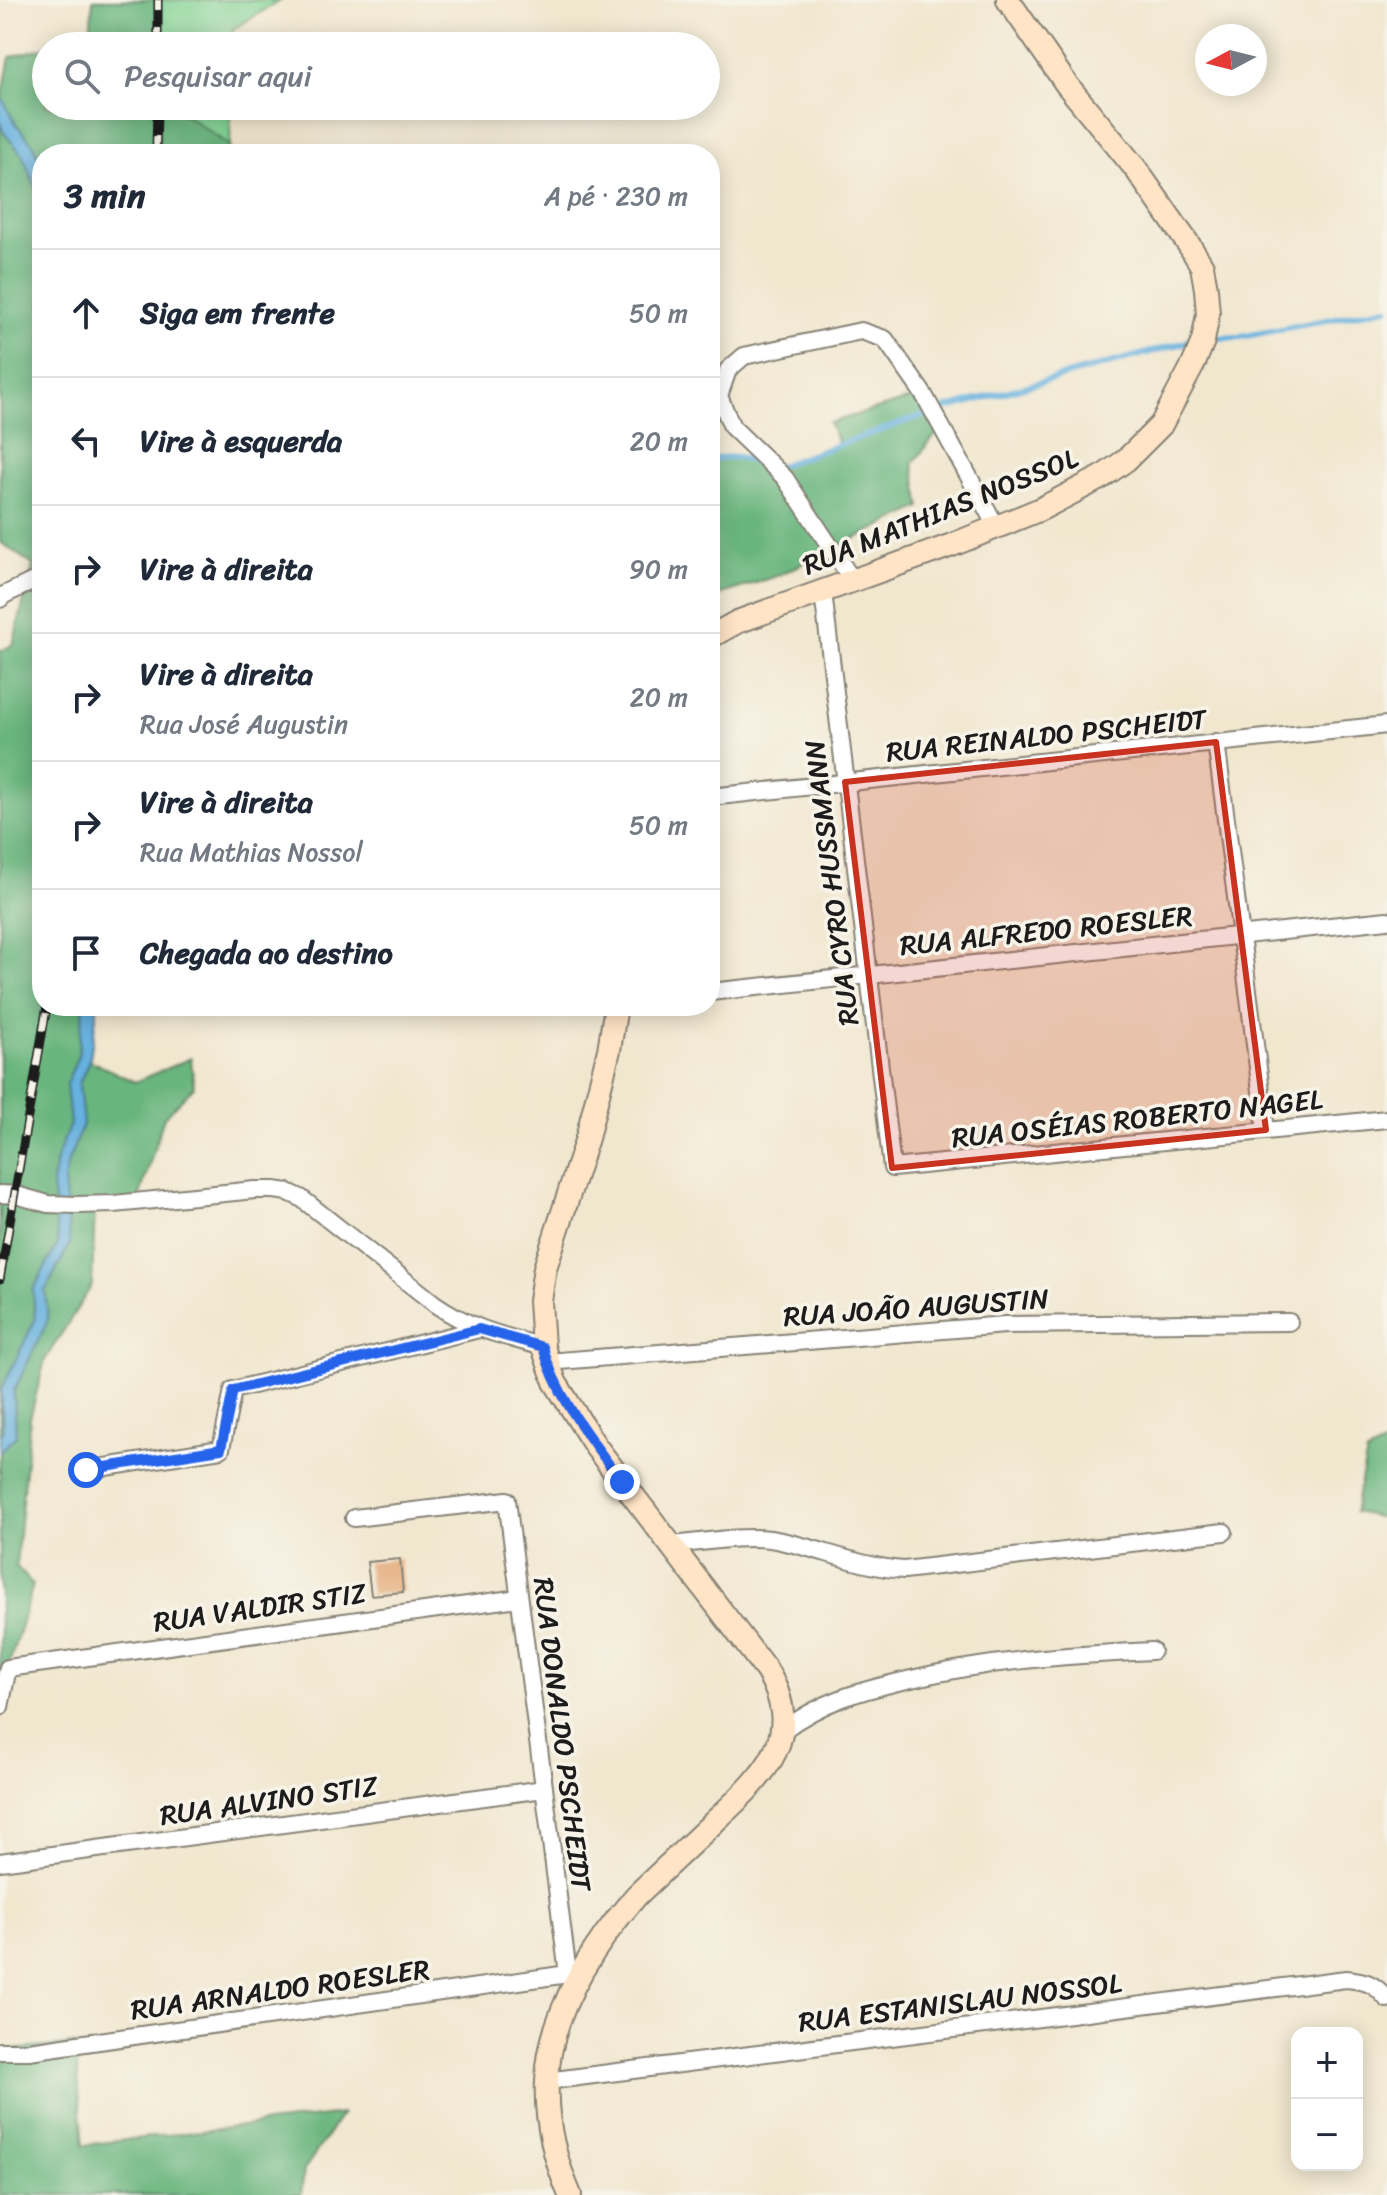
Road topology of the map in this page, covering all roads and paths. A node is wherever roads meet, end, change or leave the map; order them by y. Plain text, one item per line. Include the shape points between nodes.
1 (1008, 0) edge
2 (720, 393) edge
3 (720, 398) edge
4 (996, 526) junction
5 (853, 581) junction
6 (32, 582) edge
7 (823, 592) junction
8 (0, 599) edge
9 (720, 631) edge
10 (1387, 725) edge
11 (1216, 742) junction
12 (845, 782) junction
13 (720, 796) edge
14 (1387, 920) edge
15 (1241, 935) junction
16 (868, 975) junction
17 (720, 991) edge
18 (614, 1016) edge
19 (1387, 1119) edge
20 (1266, 1130) junction
21 (892, 1168) joint
22 (0, 1194) edge
23 (1289, 1322) dead end
24 (479, 1329) junction
25 (545, 1354) junction
26 (86, 1470) dead end
27 (354, 1518) dead end
28 (1224, 1532) dead end
29 (670, 1545) junction
30 (519, 1598) junction
31 (1152, 1651) dead end
32 (0, 1707) edge
33 (782, 1731) junction
34 (544, 1789) junction
35 (0, 1862) edge
36 (573, 1976) junction
37 (1382, 1993) edge
38 (0, 2051) edge
39 (547, 2081) junction
40 (570, 2195) edge

1 - 4 street, RUA MATHIAS NOSSOL via 1189,245 1202,266 1208,314 1194,363 1161,425 1126,460 1075,492
2 - 4 street via 728,370 744,356 861,331 885,339 924,395
3 - 5 street via 732,427 785,478
4 - 5 street, RUA MATHIAS NOSSOL
5 - 7 street, RUA MATHIAS NOSSOL
6 - 8 street
7 - 9 street, RUA MATHIAS NOSSOL
7 - 12 street, RUA CYRO HUSSMANN
10 - 11 street, RUA REINALDO PSCHEIDT
11 - 12 street, RUA REINALDO PSCHEIDT
11 - 15 street
12 - 13 street, RUA REINALDO PSCHEIDT
12 - 16 street, RUA CYRO HUSSMANN
14 - 15 street, RUA ALFREDO ROESLER
15 - 16 street, RUA ALFREDO ROESLER
15 - 20 street
16 - 17 street, RUA ALFREDO ROESLER
16 - 21 street, RUA CYRO HUSSMANN
18 - 25 street via 587,1138 545,1268 540,1301
19 - 20 street, RUA OSÉIAS ROBERTO NAGEL
20 - 21 street, RUA OSÉIAS ROBERTO NAGEL
22 - 24 street via 77,1205 255,1190 288,1192 435,1304
23 - 25 street, RUA JOÃO AUGUSTIN via 1005,1325
24 - 25 street
24 - 26 street via 233,1390 221,1449
25 - 29 street via 576,1418
27 - 30 street, RUA DONALDO PSCHEIDT via 507,1500
28 - 29 street via 904,1570 770,1539
29 - 33 street via 767,1671 780,1699
30 - 32 street, RUA VALDIR STIZ via 8,1668
30 - 34 street, RUA DONALDO PSCHEIDT
31 - 33 street via 1013,1660 932,1674 853,1693 804,1714
33 - 36 street via 764,1773 636,1896
34 - 35 street, RUA ALVINO STIZ
34 - 36 street, RUA DONALDO PSCHEIDT
36 - 38 street, RUA ARNALDO ROESLER
36 - 39 street
37 - 39 street, RUA ESTANISLAU NOSSOL via 1363,1980 1346,1979
39 - 40 street via 555,2152

